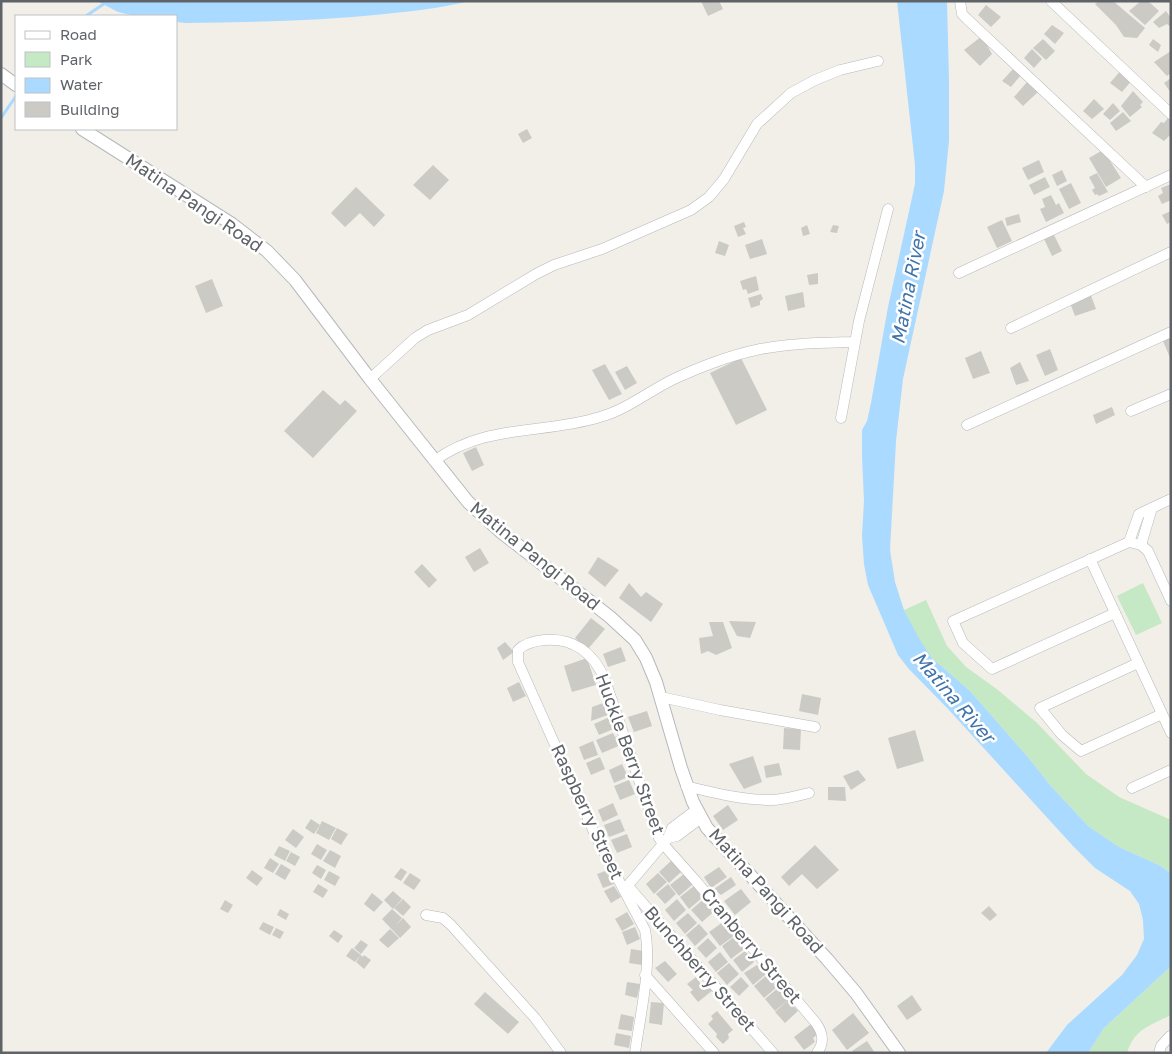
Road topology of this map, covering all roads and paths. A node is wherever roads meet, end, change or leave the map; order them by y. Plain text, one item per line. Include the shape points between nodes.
1 (960, 1) edge
2 (1051, 1) edge
3 (878, 61) dead end
4 (1, 74) edge
5 (15, 84) edge
6 (1171, 114) edge
7 (84, 130) edge
8 (1171, 175) edge
9 (1146, 187) junction
10 (888, 209) dead end
11 (1171, 252) edge
12 (958, 273) dead end
13 (1011, 328) dead end
14 (1171, 332) edge
15 (854, 342) junction
16 (370, 380) junction
17 (1171, 394) edge
18 (1131, 411) dead end
19 (842, 418) dead end
20 (968, 425) dead end
21 (434, 461) junction
22 (1171, 499) edge
23 (1152, 508) junction
24 (1129, 542) junction
25 (1141, 545) junction
26 (1090, 559) junction
27 (1171, 600) edge
28 (1115, 613) junction
29 (518, 650) joint
30 (1138, 663) junction
31 (660, 698) junction
32 (1162, 714) junction
33 (815, 728) dead end
34 (1171, 733) edge
35 (1171, 770) edge
36 (686, 786) junction
37 (1132, 788) dead end
38 (809, 794) dead end
39 (699, 814) junction
40 (665, 841) junction
41 (625, 888) junction
42 (426, 915) dead end
43 (659, 922) junction
44 (645, 930) junction
45 (645, 975) junction
46 (1170, 1036) edge
47 (561, 1053) edge
48 (635, 1053) edge
49 (714, 1053) edge
50 (773, 1053) edge
51 (817, 1053) edge
52 (899, 1053) edge
53 (1159, 1053) edge

1 - 9 street via 962,14
2 - 6 street
3 - 16 street via 840,70 791,93 757,124 724,179 709,197 691,210 602,249 554,265 468,315 428,330
4 - 5 street
7 - 16 street, Matina Pangi Road via 226,220 267,251 295,280
8 - 9 street
9 - 12 street
10 - 15 street
11 - 13 street
14 - 20 street
15 - 19 street
15 - 21 street via 756,350 691,371 617,412 578,423 482,437 448,450
16 - 21 street, Matina Pangi Road
17 - 18 street
21 - 31 street, Matina Pangi Road via 483,518 627,631 646,658
22 - 23 street
23 - 24 street via 1137,516
23 - 25 street
24 - 25 street
24 - 26 street
25 - 27 street via 1148,551
26 - 28 street
26 - 28 street via 953,621 964,643 992,669
28 - 30 street
29 - 40 street, Huckle Berry Street via 532,642 565,640 595,660 605,680 653,827
29 - 41 street, Raspberry Street via 518,662 592,827
30 - 32 street
30 - 32 street via 1040,708 1062,735 1081,750
31 - 33 street
31 - 36 street, Matina Pangi Road
32 - 34 street
35 - 37 street
36 - 38 street via 738,797 772,800
36 - 39 street, Matina Pangi Road
39 - 40 street via 677,836
39 - 52 street, Matina Pangi Road via 713,834 828,959
40 - 41 street
40 - 51 street, Cranberry Street via 816,1023 823,1037
41 - 43 street, Bunchberry Street
41 - 44 street, Raspberry Street
42 - 47 street via 443,918 451,925 535,1018
43 - 44 street
43 - 50 street, Bunchberry Street
44 - 45 street, Raspberry Street
45 - 48 street, Raspberry Street
45 - 49 street
46 - 53 street

